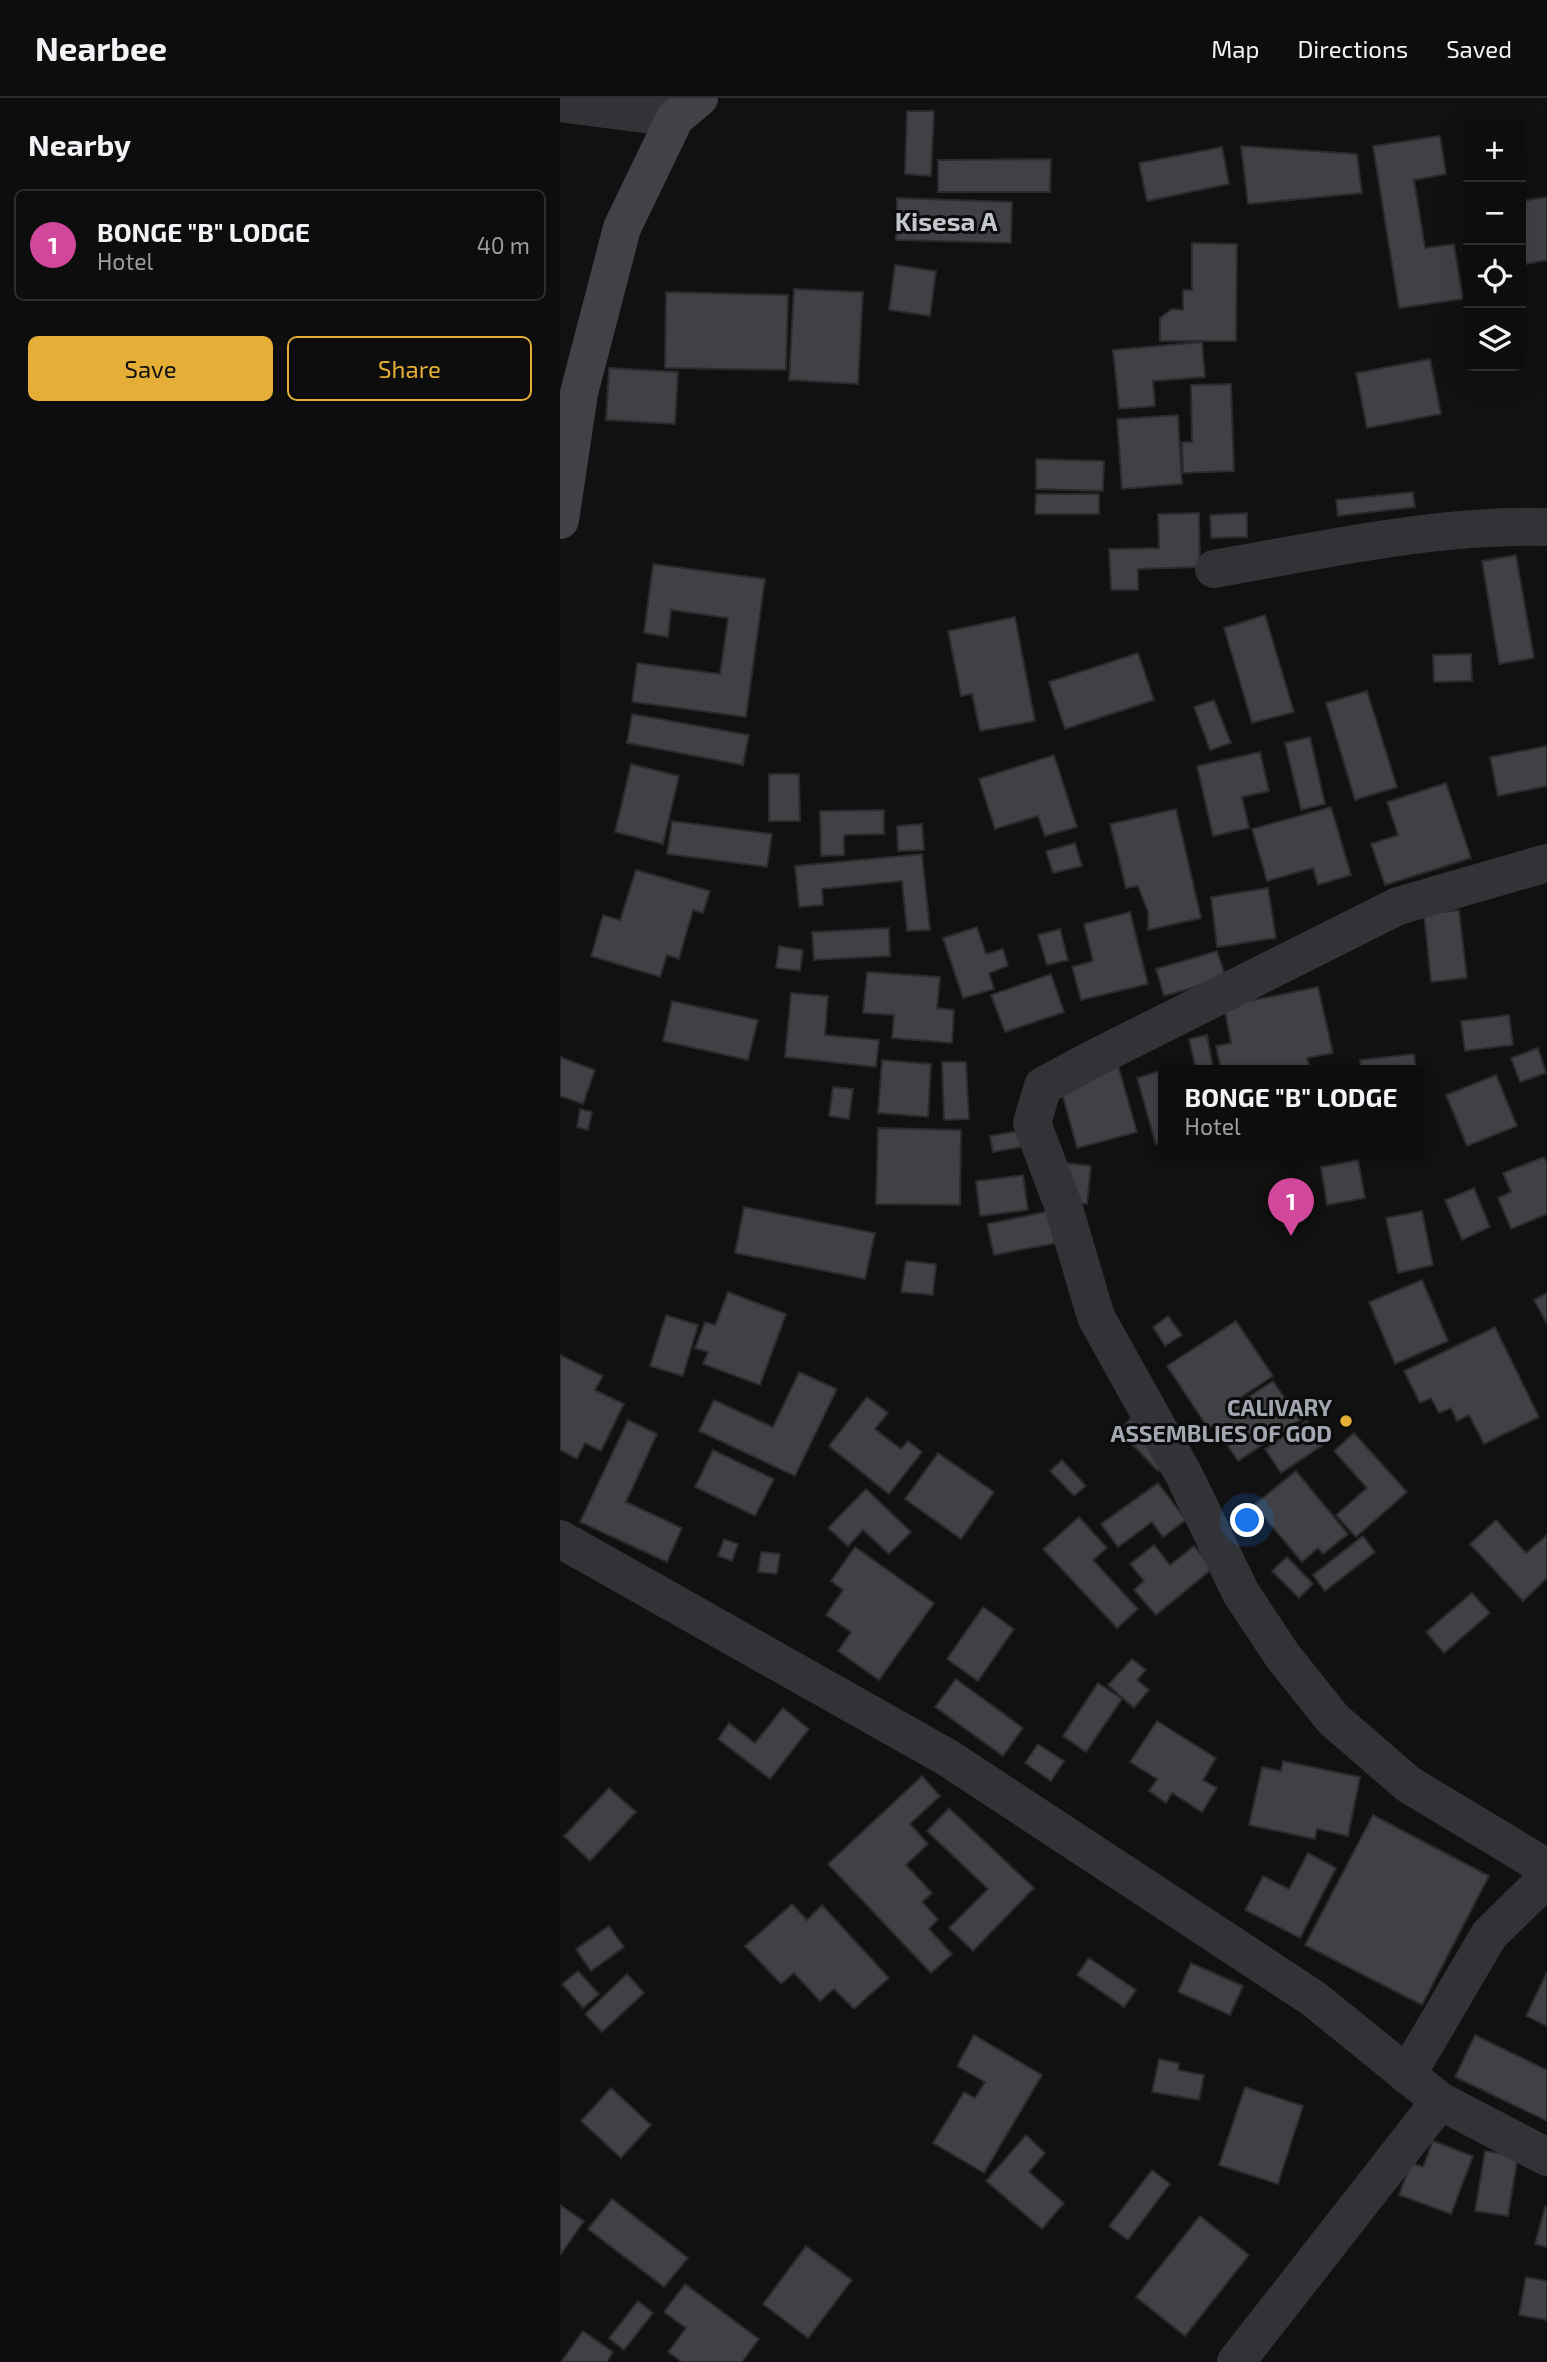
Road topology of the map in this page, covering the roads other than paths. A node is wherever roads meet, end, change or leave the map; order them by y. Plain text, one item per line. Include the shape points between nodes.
1 (560, 103) edge
2 (687, 108) edge
3 (560, 520) edge
4 (1547, 527) edge
5 (1214, 569) dead end
6 (1547, 863) edge
7 (560, 1539) edge
8 (1547, 1868) edge
9 (1547, 1878) edge
10 (1407, 2075) junction
11 (1440, 2101) junction
12 (1547, 2157) edge
13 (1236, 2362) edge

1 - 2 street
2 - 3 street via 622,228 579,393
4 - 5 street via 1502,526 1383,541
6 - 8 street via 1398,906 1091,1060 1043,1086 1032,1123 1063,1205 1096,1317 1184,1475 1241,1593 1282,1655 1333,1719 1408,1784
7 - 10 street via 948,1758 1314,1999
9 - 10 street via 1489,1934
10 - 11 street
11 - 12 street
11 - 13 street

